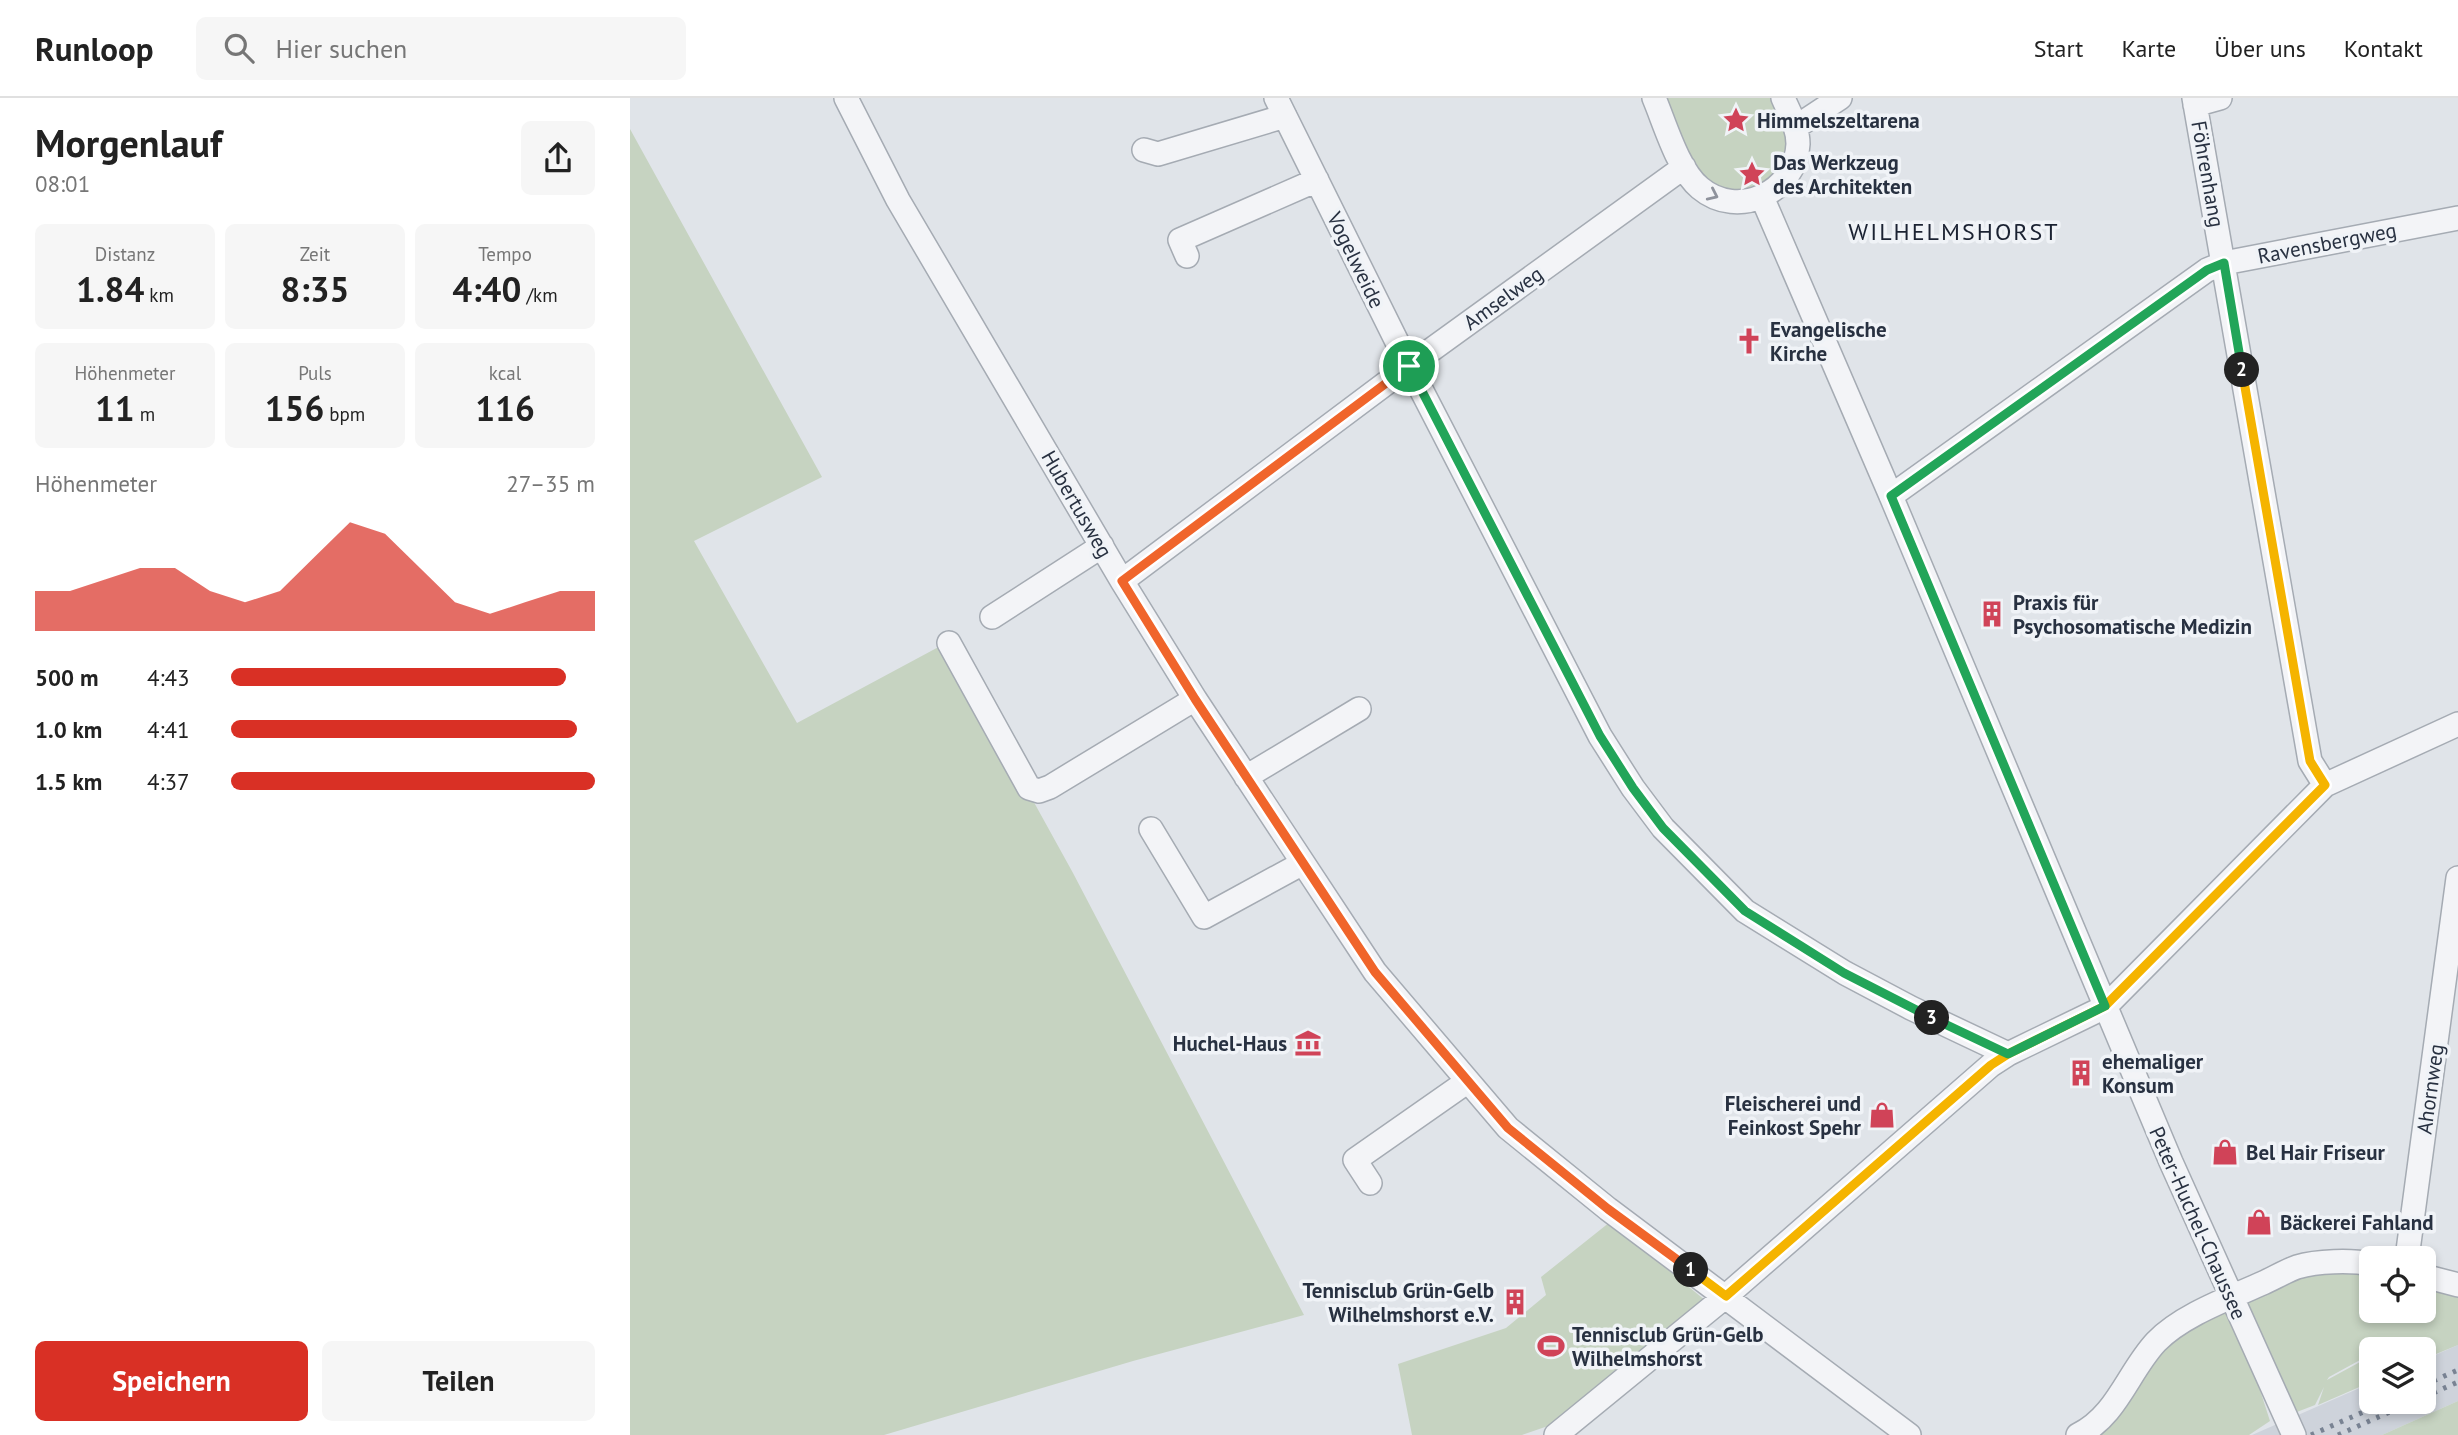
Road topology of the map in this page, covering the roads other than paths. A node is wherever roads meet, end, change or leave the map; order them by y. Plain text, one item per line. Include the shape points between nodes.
1 (846, 98) edge
2 (1654, 98) edge
3 (1783, 98) edge
4 (1840, 98) edge
5 (2220, 98) edge
6 (2195, 102) edge
7 (1280, 107) edge
8 (1796, 127) junction
9 (1144, 150) dead end
10 (1684, 167) junction
11 (1317, 180) junction
12 (1762, 197) junction
13 (2458, 218) edge
14 (1187, 256) dead end
15 (2224, 263) junction
16 (1409, 366) junction
17 (1891, 496) junction
18 (1102, 546) junction
19 (1122, 581) junction
20 (992, 617) dead end
21 (949, 643) dead end
22 (1195, 699) junction
23 (1359, 709) dead end
24 (2458, 724) edge
25 (1246, 777) junction
26 (2325, 785) junction
27 (1151, 829) dead end
28 (1303, 863) junction
29 (2458, 878) edge
30 (2105, 1006) junction
31 (2008, 1054) junction
32 (1468, 1081) junction
33 (1370, 1183) dead end
34 (2409, 1246) edge
35 (2359, 1262) edge
36 (2436, 1279) edge
37 (2458, 1284) edge
38 (1726, 1296) junction
39 (2230, 1297) junction
40 (1556, 1435) edge
41 (1909, 1435) edge
42 (2078, 1435) edge
43 (2294, 1435) edge

1 - 18 street, Hubertusweg via 898,200
2 - 10 street
3 - 8 street
4 - 8 street
5 - 6 street
6 - 15 street, Föhrenhang
7 - 9 street via 1157,154
7 - 11 street, Vogelweide
8 - 12 street via 1796,158 1789,173
10 -> 12 street via 1711,196 1746,202
10 - 16 street, Amselweg
11 - 14 street via 1180,240
11 - 16 street, Vogelweide
12 - 17 street, Peter-Huchel-Chaussee
13 - 15 street, Ravensbergweg
15 - 17 street, Ravensbergweg via 2207,270
15 - 26 street, Föhrenhang via 2310,761
16 - 19 street, Amselweg
16 - 31 street, Vogelweide via 1600,736 1663,828 1745,911 1844,973
17 - 30 street, Peter-Huchel-Chaussee
18 - 19 street, Hubertusweg
18 - 20 street
19 - 22 street, Hubertusweg
21 - 22 street via 1029,788 1039,791
22 - 25 street, Hubertusweg
23 - 25 street
24 - 26 street
25 - 28 street, Hubertusweg
26 - 30 street
27 - 28 street via 1204,917
28 - 32 street, Hubertusweg via 1375,972
29 - 34 street, Ahornweg
30 - 31 street
30 - 39 street, Peter-Huchel-Chaussee
31 - 38 street
32 - 33 street via 1350,1152
32 - 38 street, Hubertusweg via 1508,1128
35 - 39 street via 2299,1267
36 - 37 street
38 - 40 street
38 - 41 street, Hubertusweg
39 - 42 street via 2176,1326 2156,1343 2114,1405 2092,1429
39 - 43 street, Peter-Huchel-Chaussee

